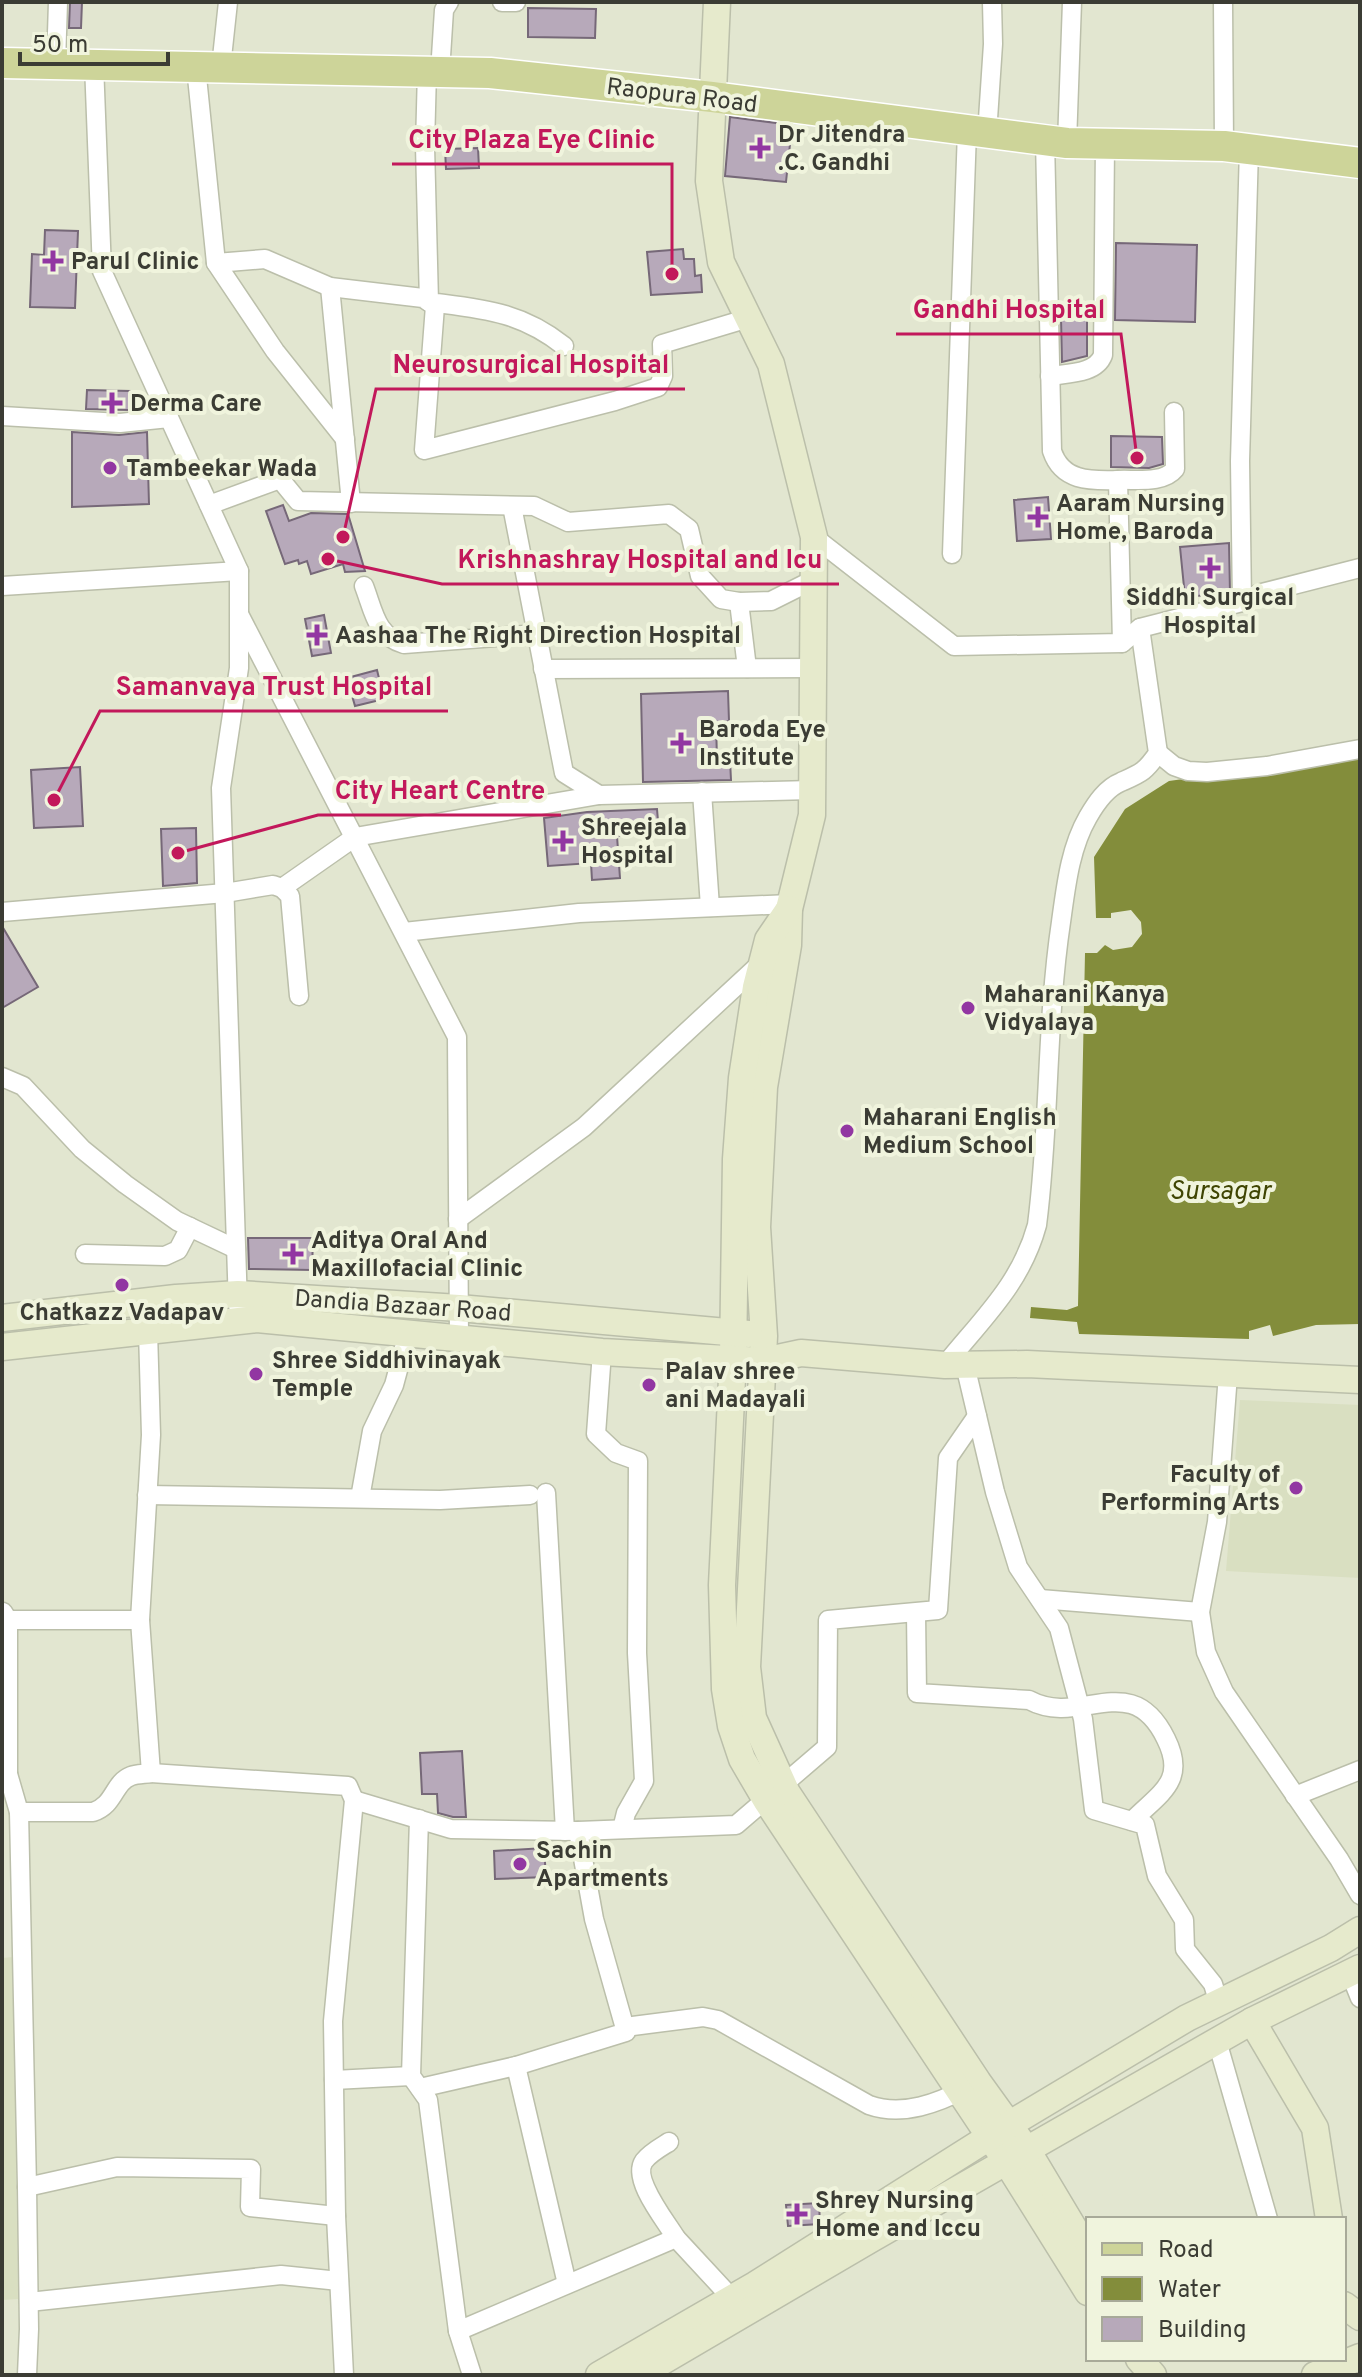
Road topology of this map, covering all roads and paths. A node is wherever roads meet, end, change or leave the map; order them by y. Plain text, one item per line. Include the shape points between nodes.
1 (58, 2) edge
2 (228, 2) edge
3 (449, 2) edge
4 (502, 2) edge
5 (516, 2) edge
6 (717, 2) edge
7 (992, 2) edge
8 (1072, 2) edge
9 (1223, 2) edge
10 (2, 63) edge
11 (56, 64) junction
12 (94, 64) junction
13 (208, 67) junction
14 (433, 72) junction
15 (712, 97) junction
16 (977, 132) junction
17 (1056, 142) junction
18 (1105, 144) junction
19 (1237, 148) junction
20 (1360, 163) edge
21 (216, 263) junction
22 (330, 287) junction
23 (429, 302) junction
24 (749, 318) junction
25 (564, 346) dead end
26 (1050, 376) junction
27 (1174, 412) dead end
28 (2, 416) edge
29 (169, 418) junction
30 (345, 439) junction
31 (1118, 480) junction
32 (351, 503) junction
33 (209, 505) junction
34 (512, 506) junction
35 (814, 537) junction
36 (952, 554) dead end
37 (1360, 568) edge
38 (239, 571) junction
39 (813, 580) junction
40 (2, 586) edge
41 (364, 586) dead end
42 (739, 602) junction
43 (1242, 602) junction
44 (239, 613) junction
45 (1140, 628) junction
46 (537, 634) junction
47 (1122, 643) junction
48 (747, 668) junction
49 (813, 668) junction
50 (543, 669) junction
51 (1360, 749) edge
52 (1158, 753) junction
53 (812, 790) junction
54 (702, 792) junction
55 (599, 795) junction
56 (355, 837) junction
57 (282, 888) junction
58 (225, 893) junction
59 (790, 906) junction
60 (710, 907) junction
61 (2, 912) edge
62 (404, 932) junction
63 (773, 963) junction
64 (299, 996) dead end
65 (2, 1077) edge
66 (458, 1219) junction
67 (190, 1227) junction
68 (236, 1249) junction
69 (85, 1254) dead end
70 (238, 1294) junction
71 (459, 1308) junction
72 (2, 1318) edge
73 (239, 1321) junction
74 (148, 1331) junction
75 (732, 1331) junction
76 (408, 1333) junction
77 (459, 1338) junction
78 (2, 1347) edge
79 (764, 1348) junction
80 (602, 1352) junction
81 (733, 1358) junction
82 (955, 1365) junction
83 (1228, 1374) junction
84 (1360, 1380) edge
85 (977, 1416) junction
86 (147, 1495) junction
87 (360, 1498) junction
88 (1040, 1599) junction
89 (1200, 1612) junction
90 (916, 1613) junction
91 (5, 1616) edge
92 (140, 1620) junction
93 (1080, 1706) junction
94 (1360, 1770) edge
95 (151, 1773) junction
96 (5, 1774) edge
97 (774, 1793) junction
98 (1295, 1796) junction
99 (354, 1800) junction
100 (19, 1812) junction
101 (419, 1819) junction
102 (1132, 1821) junction
103 (622, 1829) junction
104 (571, 1831) junction
105 (1360, 1895) edge
106 (1360, 1930) edge
107 (1355, 1970) edge
108 (1254, 1983) junction
109 (1360, 1998) edge
110 (1209, 2008) junction
111 (1259, 2018) junction
112 (625, 2027) junction
113 (1217, 2041) junction
114 (516, 2066) junction
115 (334, 2080) junction
116 (415, 2082) junction
117 (968, 2087) junction
118 (1000, 2131) junction
119 (669, 2142) dead end
120 (1017, 2156) junction
121 (27, 2187) junction
122 (336, 2216) junction
123 (1267, 2217) edge
124 (1329, 2217) edge
125 (676, 2238) junction
126 (1086, 2249) edge
127 (339, 2281) junction
128 (567, 2284) junction
129 (1086, 2288) edge
130 (29, 2302) junction
131 (738, 2305) junction
132 (458, 2331) junction
133 (1360, 2357) edge
134 (27, 2375) edge
135 (344, 2375) edge
136 (472, 2375) edge
137 (599, 2375) edge
138 (639, 2375) edge
139 (1315, 2375) edge

1 - 11 street
2 - 13 street
3 - 14 street
4 - 5 street
6 - 15 street
7 - 16 street via 993,44
8 - 17 street
9 - 19 street
10 - 11 main road, Raopura Road
11 - 12 main road, Raopura Road
12 - 13 main road, Raopura Road
12 - 29 street via 102,271
13 - 14 main road, Raopura Road
13 - 21 street
14 - 15 main road, Raopura Road via 490,73
14 - 23 street via 425,146
15 - 16 main road, Raopura Road
15 - 24 street via 709,181 721,262
16 - 17 main road, Raopura Road
16 - 36 street
17 - 18 main road, Raopura Road
17 - 26 street
18 - 19 main road, Raopura Road
18 - 26 street via 1103,355 1093,369
19 - 20 main road, Raopura Road
19 - 43 street
21 - 22 street via 265,259
21 - 30 street via 275,351
22 - 23 street
22 - 30 street
23 - 24 street via 435,306 424,450 658,387 662,344
23 - 25 street via 514,317
24 - 35 street via 771,364
26 - 31 street via 1056,463 1072,476
27 - 31 street via 1175,469 1161,478
28 - 29 street via 120,423
29 - 33 street
30 - 32 street
31 - 47 street
32 - 33 street via 298,501 280,479
32 - 34 street
33 - 38 street
34 - 42 street via 534,506 568,522 669,514 689,529 700,576 721,599
34 - 46 street
35 - 39 street
35 - 47 street via 954,646
37 - 43 street
38 - 40 street
38 - 44 street
39 - 42 street via 771,601
39 - 49 street
41 - 46 street via 383,634 404,644
42 - 48 street
43 - 45 street
44 - 56 street
44 - 58 street via 239,668 221,788
45 - 47 street
45 - 52 street
46 - 50 street
48 - 49 street
48 - 50 street
49 - 53 street
50 - 55 street via 564,773
51 - 52 street via 1207,772 1174,766
52 - 82 street via 1148,768 1104,794 1075,847 1054,968 1037,1225 1016,1279
53 - 54 street
53 - 59 street via 812,815
54 - 55 street
54 - 60 street
55 - 56 street
56 - 57 street
56 - 62 street
57 - 58 street
57 - 64 street via 290,896
58 - 61 street
58 - 68 street
59 - 60 street
59 - 63 street via 768,940
60 - 62 street via 579,913
62 - 66 street via 457,1037
63 - 66 street via 584,1127
63 - 75 street via 742,1078
63 - 79 street via 757,1227
65 - 67 street via 23,1086 82,1149 125,1184
66 - 71 street
67 - 68 street
67 - 69 street via 178,1250 165,1256
68 - 70 street
70 - 71 street, Dandia Bazaar Road
70 - 72 street, Dandia Bazaar Road
70 - 73 street
71 - 75 street, Dandia Bazaar Road
71 - 77 street
73 - 74 street, Dandia Bazaar Road
73 - 76 street, Dandia Bazaar Road
74 - 78 street, Dandia Bazaar Road
74 - 86 street
75 - 79 street, Dandia Bazaar Road
75 - 81 street
76 - 77 street, Dandia Bazaar Road
76 - 87 street via 394,1385 372,1431
77 - 80 street, Dandia Bazaar Road
79 - 81 street, Dandia Bazaar Road
79 - 82 street, Dandia Bazaar Road
79 - 97 street via 747,1667 753,1718
80 - 81 street, Dandia Bazaar Road
80 - 103 street via 596,1434 616,1453 638,1461 637,1653 644,1781
81 - 97 street via 722,1585 725,1689 742,1759
82 - 83 street, Dandia Bazaar Road
82 - 85 street
83 - 84 street, Dandia Bazaar Road
83 - 89 street via 1217,1522
85 - 88 street via 1018,1567
85 - 90 street via 948,1458 938,1610
86 - 87 street
86 - 92 street
87 - 104 street via 538,1494
88 - 89 street
88 - 93 street via 1059,1628
89 - 98 street via 1206,1652 1224,1692
90 - 93 street via 917,1693
90 - 97 street via 828,1620 827,1747
91 - 92 street
91 - 96 street
92 - 95 street
93 - 102 street via 1094,1810
93 - 102 street via 1122,1702 1143,1707 1165,1735 1175,1759 1172,1781
94 - 98 street
95 - 99 street via 348,1786
95 - 100 street via 129,1776 104,1809
96 - 100 street
97 - 103 street via 736,1825
97 - 117 street
98 - 105 street
99 - 101 street
99 - 115 street via 333,2021
100 - 121 street
101 - 104 street via 451,1829
101 - 116 street
102 - 110 street via 1145,1825 1157,1876 1184,1920 1185,1949 1213,1984
103 - 104 street
104 - 112 street
106 - 108 street
107 - 109 street
107 - 111 street
108 - 110 street
108 - 111 street
110 - 113 street
110 - 118 street
111 - 113 street
111 - 124 street via 1315,2128
112 - 114 street via 626,2032
112 - 117 street via 703,2017 718,2020 882,2110 914,2109
113 - 120 street
113 - 123 street
114 - 116 street
114 - 128 street
115 - 116 street
115 - 122 street
116 - 132 street via 428,2100
117 - 118 street
118 - 120 street
118 - 131 street via 755,2285
119 - 125 street via 645,2158 639,2169
120 - 126 street
120 - 129 street
120 - 131 street
121 - 122 street via 117,2167 251,2169 250,2207
121 - 130 street
122 - 127 street
125 - 128 street
125 - 131 street
127 - 130 street via 281,2275
127 - 135 street
128 - 132 street
130 - 134 street
131 - 137 street
131 - 138 street
132 - 136 street
133 - 139 street

